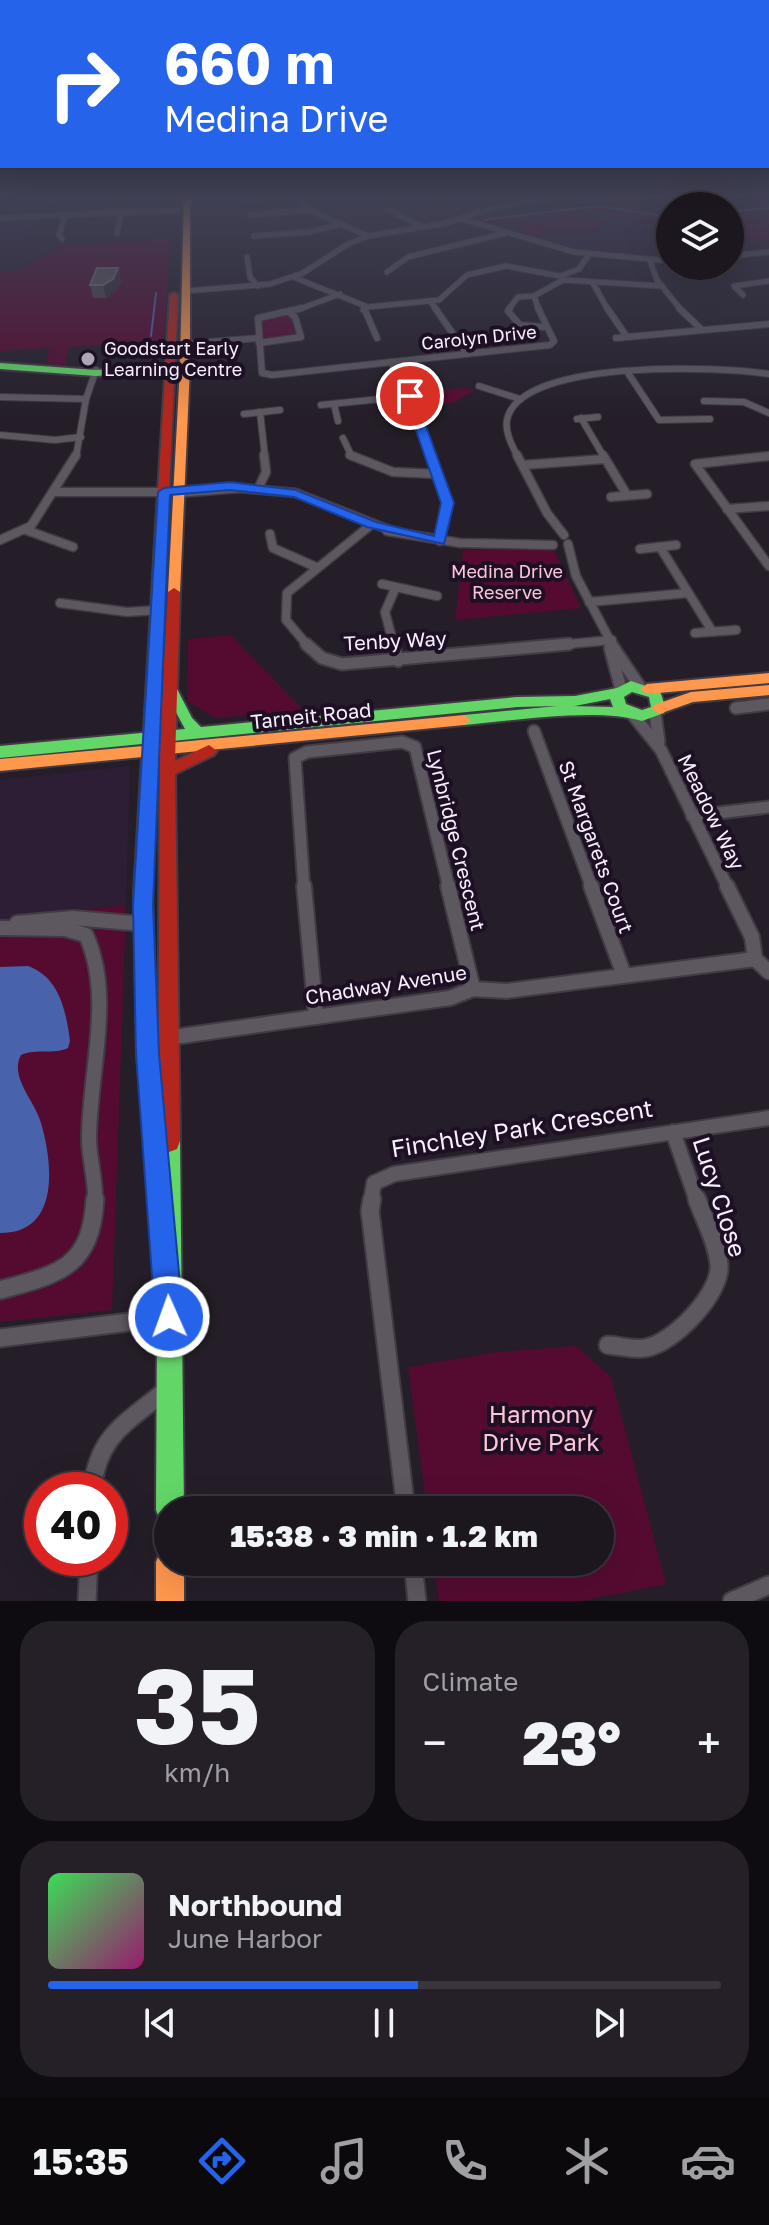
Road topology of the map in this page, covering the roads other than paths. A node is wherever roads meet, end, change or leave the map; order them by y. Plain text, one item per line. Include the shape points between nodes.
1 (181, 270) edge
2 (249, 270) edge
3 (306, 270) edge
4 (390, 270) edge
5 (486, 270) edge
6 (529, 270) edge
7 (578, 270) edge
8 (651, 270) edge
9 (387, 272) dead end
10 (293, 277) junction
11 (562, 278) junction
12 (769, 281) edge
13 (593, 283) junction
14 (258, 286) junction
15 (662, 286) junction
16 (180, 287) junction
17 (340, 294) junction
18 (743, 295) dead end
19 (534, 296) junction
20 (430, 301) junction
21 (364, 307) junction
22 (290, 313) junction
23 (769, 323) edge
24 (543, 327) junction
25 (702, 330) junction
26 (627, 337) junction
27 (259, 338) junction
28 (377, 338) dead end
29 (616, 338) dead end
30 (184, 340) junction
31 (467, 354) junction
32 (392, 362) junction
33 (0, 366) edge
34 (176, 367) junction
35 (96, 372) junction
36 (628, 373) junction
37 (769, 374) edge
38 (479, 386) dead end
39 (410, 396) junction
40 (0, 397) edge
41 (86, 399) junction
42 (520, 399) junction
43 (704, 401) dead end
44 (334, 404) junction
45 (321, 405) dead end
46 (280, 410) dead end
47 (260, 412) junction
48 (769, 413) edge
49 (244, 414) dead end
50 (598, 417) dead end
51 (710, 419) dead end
52 (337, 421) dead end
53 (0, 435) edge
54 (81, 437) junction
55 (343, 438) dead end
56 (769, 456) edge
57 (605, 459) junction
58 (523, 465) junction
59 (438, 474) junction
60 (258, 489) junction
61 (174, 491) junction
62 (54, 492) junction
63 (647, 494) dead end
64 (627, 495) junction
65 (611, 497) dead end
66 (769, 506) edge
67 (727, 509) junction
68 (550, 519) junction
69 (370, 526) junction
70 (26, 530) junction
71 (270, 534) dead end
72 (564, 535) junction
73 (0, 540) edge
74 (552, 540) junction
75 (440, 541) junction
76 (568, 544) junction
77 (676, 545) dead end
78 (73, 547) dead end
79 (660, 547) junction
80 (273, 548) junction
81 (640, 549) dead end
82 (263, 554) dead end
83 (570, 561) junction
84 (769, 566) edge
85 (316, 567) junction
86 (382, 584) dead end
87 (395, 589) junction
88 (688, 593) junction
89 (437, 596) dead end
90 (589, 602) junction
91 (60, 603) dead end
92 (159, 610) junction
93 (736, 630) dead end
94 (712, 631) junction
95 (695, 633) dead end
96 (610, 641) junction
97 (398, 661) junction
98 (620, 663) junction
99 (769, 678) edge
100 (644, 688) junction
101 (170, 690) junction
102 (769, 690) edge
103 (619, 691) junction
104 (769, 704) edge
105 (736, 708) dead end
106 (657, 711) junction
107 (629, 714) junction
108 (151, 716) junction
109 (534, 731) dead end
110 (197, 732) junction
111 (93, 743) junction
112 (158, 744) junction
113 (228, 744) junction
114 (661, 750) junction
115 (0, 752) edge
116 (0, 765) edge
117 (167, 771) junction
118 (769, 807) edge
119 (168, 815) junction
120 (692, 816) junction
121 (143, 892) junction
122 (144, 924) junction
123 (0, 926) edge
124 (755, 959) junction
125 (769, 972) edge
126 (624, 975) junction
127 (473, 989) junction
128 (147, 1016) junction
129 (316, 1017) junction
130 (167, 1038) junction
131 (769, 1118) edge
132 (673, 1132) junction
133 (168, 1287) junction
134 (0, 1290) edge
135 (169, 1317) junction
136 (0, 1338) edge
137 (608, 1345) dead end
138 (169, 1387) junction
139 (95, 1472) edge
140 (170, 1496) edge
141 (404, 1496) edge
142 (88, 1576) edge
143 (170, 1576) edge
144 (414, 1576) edge
145 (769, 1585) edge
146 (87, 1601) edge
147 (170, 1601) edge
148 (417, 1601) edge
149 (732, 1601) edge

1 - 16 street
2 - 14 street
3 - 10 street
4 - 9 street
5 - 20 street via 474,272
6 - 11 street
7 - 11 street
8 - 15 street
10 - 14 street
10 - 17 street
11 - 13 street
11 - 19 street
12 - 18 street via 734,286
13 - 15 street
13 - 26 street via 612,323
14 - 16 street
15 - 25 street
16 - 30 street
16 - 34 street
17 - 21 street
17 - 22 street
19 - 24 street
19 - 24 street via 518,297 508,311 520,325
20 - 21 street
20 - 31 street
21 - 28 street
22 - 27 street via 258,318
22 - 27 street via 301,337
23 - 25 street
24 - 31 street, Carolyn Drive via 554,343
25 - 26 street
26 - 29 street
27 - 30 street
27 - 32 street, Carolyn Drive via 264,375
30 - 34 street
31 - 32 street, Carolyn Drive
32 - 39 street
33 - 35 street
34 - 35 street
34 - 61 street
35 - 41 street
36 - 37 street via 706,366
36 - 42 street via 567,380
36 - 51 street via 659,420
38 - 42 street
39 - 44 street
39 - 59 street
40 - 41 street
41 - 54 street
42 - 58 street via 507,426
43 - 48 street via 744,402
44 - 45 street
44 - 52 street
46 - 47 street
47 - 49 street
47 - 60 street via 266,472
50 - 57 street via 579,419
53 - 54 street
54 - 62 street via 75,461
55 - 59 street via 348,454 392,473
56 - 67 street via 696,463
57 - 58 street
57 - 64 street
58 - 68 street
59 - 75 street via 447,511
60 - 61 street
60 - 69 street via 296,493
61 - 62 street
61 - 92 street
61 - 101 street
62 - 70 street
63 - 64 street
64 - 65 street
66 - 67 street
67 - 84 street
68 - 72 street
68 - 74 street
69 - 75 street
69 - 85 street, Tenby Way
70 - 73 street
70 - 78 street
71 - 80 street
72 - 74 street
72 - 76 street
74 - 75 street
74 - 76 street
74 - 83 street
76 - 83 street
77 - 79 street
79 - 81 street
79 - 88 street
80 - 82 street
80 - 85 street
83 - 90 street
85 - 97 street, Tenby Way via 287,593 286,620 294,633 329,661
86 - 87 street
87 - 89 street
87 - 97 street via 385,612
88 - 90 street
88 - 94 street
90 - 96 street
91 - 92 street via 127,612
92 - 108 street
93 - 94 street
94 - 95 street
96 - 97 street, Tenby Way
96 - 98 street
98 - 100 street
98 - 103 street
99 - 100 street
100 - 103 street, Tarneit Road
100 - 106 street via 658,698
101 - 110 street
101 - 112 street
102 - 106 street via 691,697
103 - 107 street via 616,702
103 - 110 street, Tarneit Road via 575,701
104 - 105 street
106 - 107 street, Tarneit Road
106 - 114 street, Meadow Way
107 - 113 street, Tarneit Road via 561,711
107 - 114 street, Meadow Way
108 - 111 street
108 - 112 street
109 - 126 street, St Margarets Court
110 - 112 street, Tarneit Road
111 - 112 street, Tarneit Road
111 - 115 street, Tarneit Road
112 - 113 street, Tarneit Road
112 - 116 street, Tarneit Road
112 - 117 street
112 - 121 street
113 - 117 street
114 - 120 street, Meadow Way
117 - 119 street
118 - 120 street
119 - 121 street via 160,840 159,882
119 - 130 street
120 - 124 street, Meadow Way via 752,937
121 - 122 street
122 - 123 street via 73,918
122 - 128 street
123 - 134 street via 86,935 94,954 96,1024 90,1235 73,1264
124 - 125 street
124 - 126 street, Chadway Avenue
126 - 127 street, Chadway Avenue via 497,992
127 - 129 street, Chadway Avenue via 450,998
127 - 129 street, Lynbridge Crescent via 415,747 402,742 307,752 295,758 294,772
128 - 130 street
128 - 133 street
129 - 130 street, Chadway Avenue
130 - 133 street
131 - 132 street, Finchley Park Crescent
132 - 137 street, Lucy Close via 719,1262 718,1284 711,1298 653,1346
132 - 141 street, Finchley Park Crescent via 394,1174 371,1187
133 - 135 street
135 - 136 street
135 - 138 street
138 - 139 street via 111,1433
138 - 140 street
142 - 146 street
143 - 147 street
144 - 148 street
145 - 149 street

